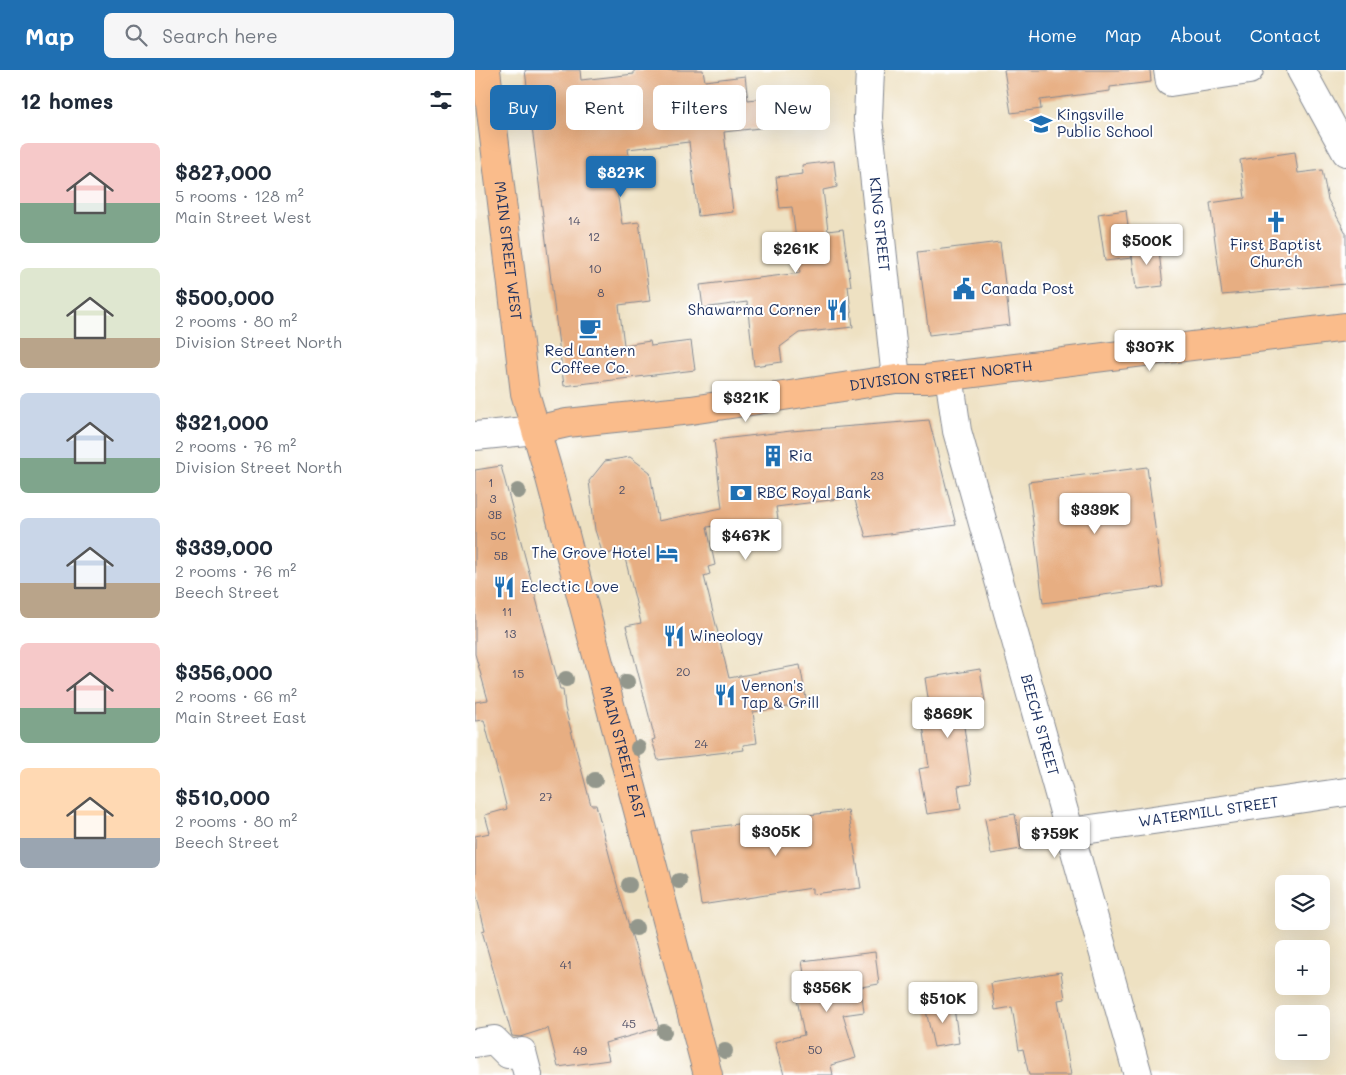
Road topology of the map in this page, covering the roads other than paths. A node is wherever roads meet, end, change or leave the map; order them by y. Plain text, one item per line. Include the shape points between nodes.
1 (486, 70) edge
2 (870, 70) edge
3 (1168, 70) edge
4 (1249, 70) edge
5 (1301, 70) edge
6 (1346, 152) edge
7 (1346, 327) edge
8 (949, 375) junction
9 (895, 379) junction
10 (536, 430) junction
11 (475, 436) edge
12 (1346, 792) edge
13 (1070, 832) junction
14 (475, 1042) edge
15 (528, 1075) edge
16 (708, 1075) edge
17 (1138, 1075) edge

1 - 10 main road, MAIN STREET WEST via 525,393
2 - 9 street, KING STREET via 867,118
3 - 4 street via 1170,82
5 - 6 street
7 - 8 main road, DIVISION STREET NORTH
8 - 9 main road, DIVISION STREET NORTH
8 - 13 street, BEECH STREET via 957,431
9 - 10 main road, DIVISION STREET NORTH via 691,410 567,423
10 - 11 street
10 - 16 main road, MAIN STREET EAST
12 - 13 street, WATERMILL STREET
13 - 17 street, BEECH STREET
14 - 15 street via 494,1040 508,1054 522,1052

